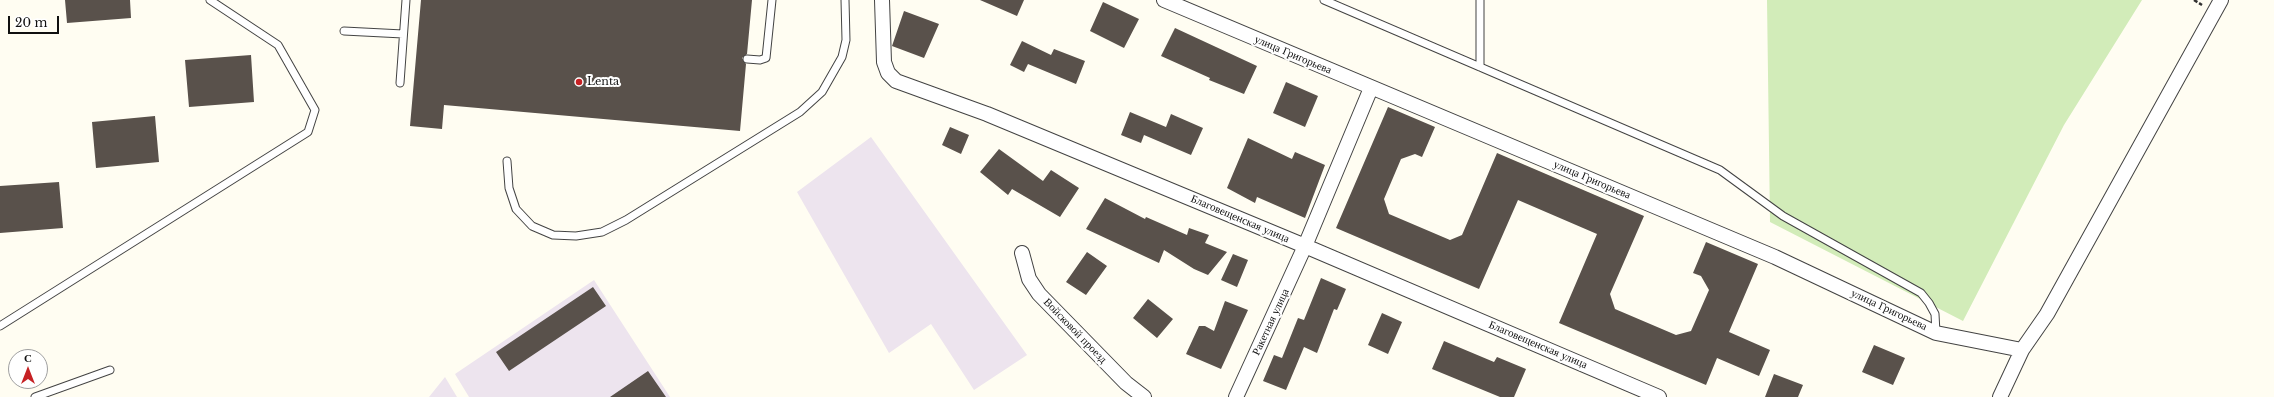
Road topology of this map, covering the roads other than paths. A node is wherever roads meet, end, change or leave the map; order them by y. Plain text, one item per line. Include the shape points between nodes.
1 (210, 0) edge
2 (406, 0) edge
3 (772, 0) edge
4 (845, 0) edge
5 (882, 0) edge
6 (1164, 0) edge
7 (1324, 0) edge
8 (1480, 0) edge
9 (2221, 0) edge
10 (344, 30) dead end
11 (403, 34) junction
12 (747, 59) dead end
13 (1480, 67) junction
14 (400, 83) dead end
15 (1372, 88) junction
16 (507, 161) dead end
17 (1305, 246) junction
18 (1022, 253) dead end
19 (0, 326) edge
20 (1936, 333) junction
21 (2022, 350) junction
22 (110, 370) dead end
23 (35, 397) edge
24 (1144, 397) edge
25 (1236, 397) edge
26 (1659, 397) edge
27 (2000, 397) edge

1 - 19 lane via 278,45 315,110 308,132
2 - 11 lane
3 - 12 lane via 766,58
4 - 16 lane via 846,40 835,70 822,92 800,112 626,220 602,232 576,236 553,235 532,226 516,209 509,188
5 - 17 street, Благовещенская улица via 884,62 888,73 896,81 987,114
6 - 15 street, улица Григорьева
7 - 13 lane
8 - 13 lane
9 - 21 street via 2047,314
10 - 11 lane
11 - 14 lane
13 - 20 lane via 1720,170 1783,216 1921,293 1935,314
15 - 17 street, Ракетная улица
15 - 20 street, улица Григорьева via 1776,257
17 - 25 street, Ракетная улица
17 - 26 street, Благовещенская улица
18 - 24 street, Войсковой проезд via 1029,278 1040,294 1126,383
20 - 21 street, улица Григорьева
21 - 27 street
22 - 23 lane

